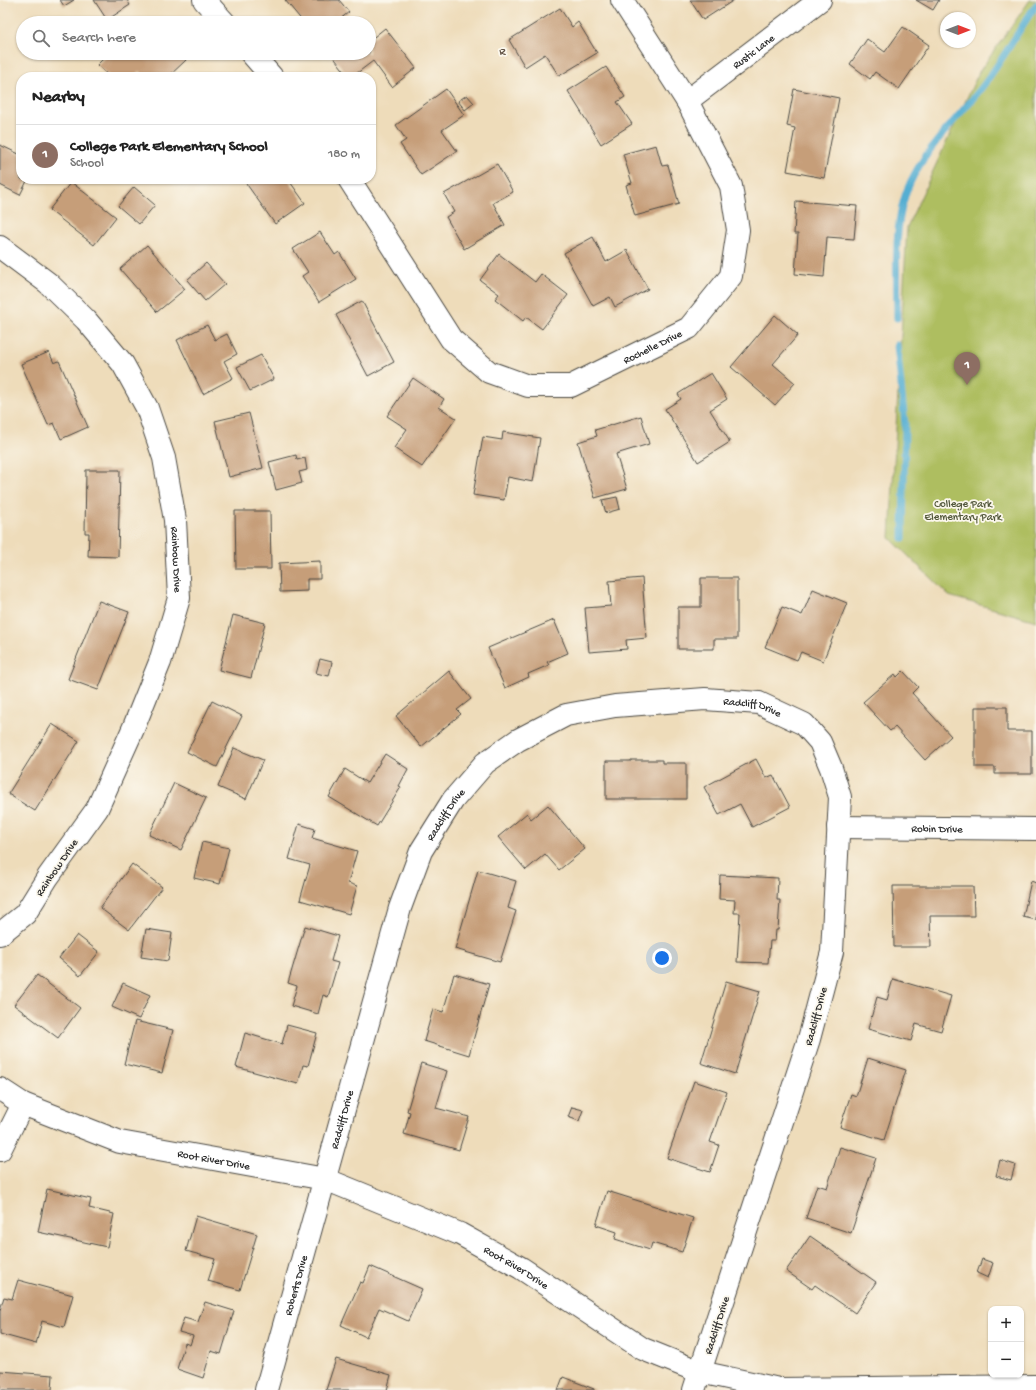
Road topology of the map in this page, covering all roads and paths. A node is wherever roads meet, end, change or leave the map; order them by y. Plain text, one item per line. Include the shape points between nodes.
1 (204, 0) edge
2 (622, 0) edge
3 (820, 0) edge
4 (218, 16) edge
5 (257, 60) edge
6 (268, 72) edge
7 (687, 101) junction
8 (352, 184) edge
9 (0, 247) edge
10 (838, 827) junction
11 (1036, 829) edge
12 (0, 934) edge
13 (0, 1089) edge
14 (23, 1104) junction
15 (0, 1150) edge
16 (325, 1179) junction
17 (697, 1381) edge
18 (1036, 1386) edge
19 (927, 1388) edge
20 (266, 1390) edge

1 - 4 street
2 - 7 street, Rochelle Drive
3 - 7 street, Rustic Lane
5 - 6 street
7 - 8 street, Rochelle Drive via 731,186 738,230 731,276 689,328 571,386 528,386 489,372 451,339
9 - 12 street, Rainbow Drive via 48,283 86,320 123,364 147,408 164,458 175,520 179,598 160,662 96,809 25,914
10 - 11 street, Robin Drive
10 - 16 street, Radcliff Drive via 840,797 820,742 804,724 759,703 706,699 615,706 566,715 518,740 485,763 452,800 421,851 400,908
10 - 17 street, Radcliff Drive via 832,952 809,1039
13 - 14 street, Root River Drive
14 - 15 street
14 - 16 street, Root River Drive via 120,1142
16 - 17 street, Root River Drive via 460,1234 521,1268 643,1349
16 - 20 street, Roberts Drive
17 - 19 street, Root River Drive via 779,1389
18 - 19 street, Root River Drive

